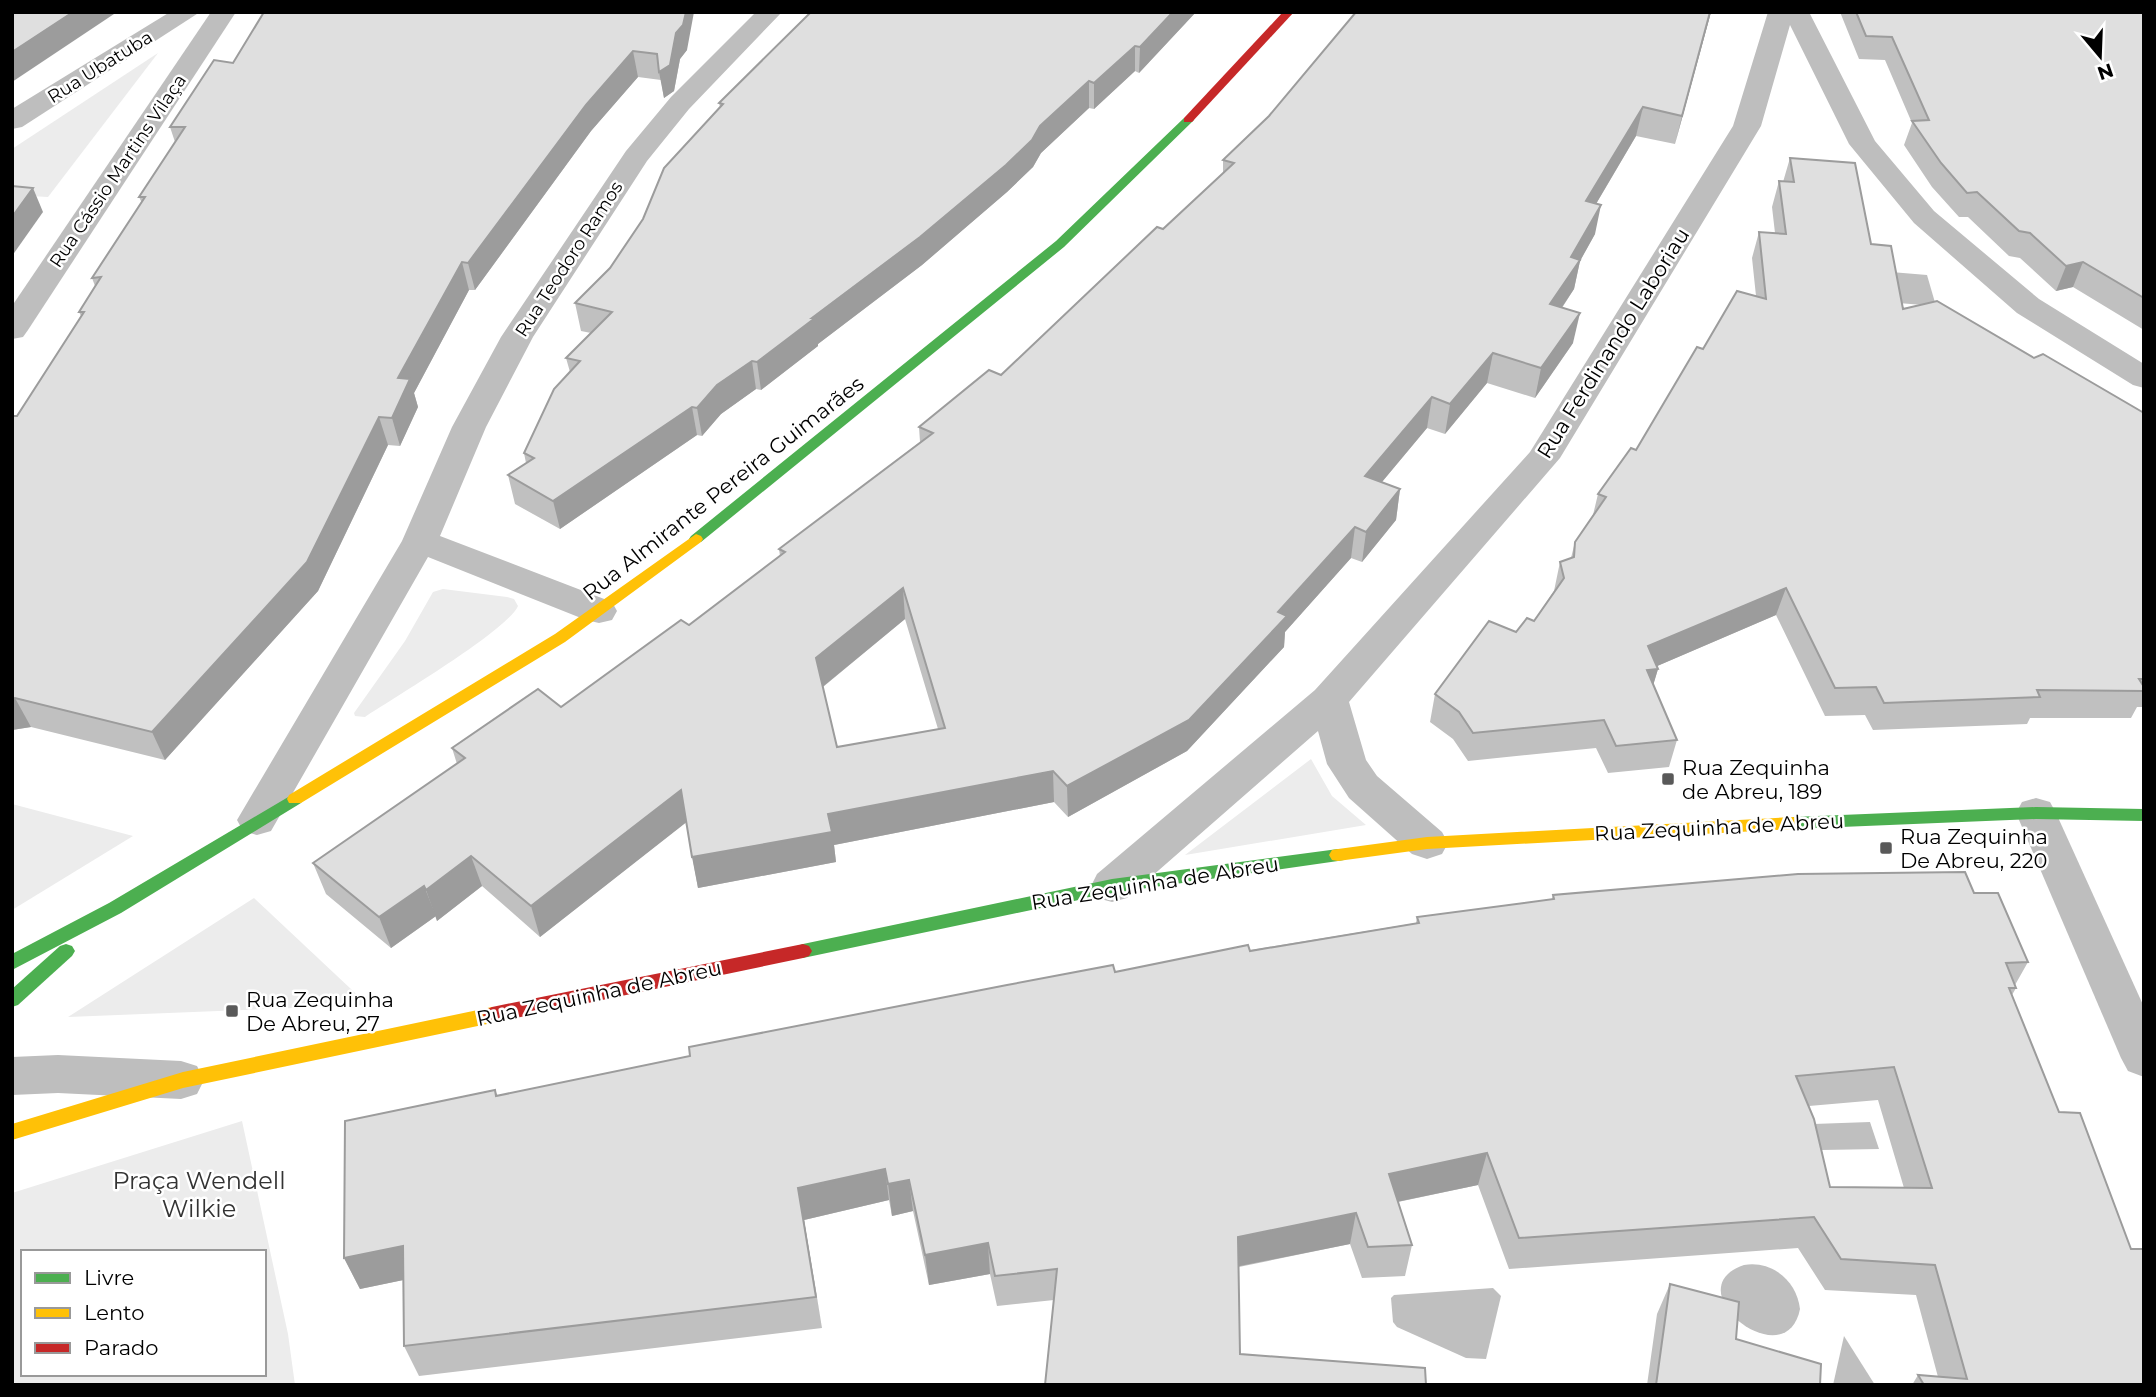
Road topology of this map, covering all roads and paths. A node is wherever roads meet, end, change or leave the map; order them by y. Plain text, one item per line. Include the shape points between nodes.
1 (188, 12) edge
2 (223, 12) edge
3 (770, 12) edge
4 (1289, 12) edge
5 (1781, 12) edge
6 (1796, 12) edge
7 (12, 121) edge
8 (12, 330) edge
9 (2144, 378) edge
10 (420, 541) junction
11 (599, 611) junction
12 (1329, 700) junction
13 (2036, 813) junction
14 (2144, 815) edge
15 (257, 820) junction
16 (1427, 843) junction
17 (1112, 886) junction
18 (115, 908) junction
19 (12, 964) edge
20 (12, 1000) edge
21 (2144, 1058) edge
22 (12, 1076) edge
23 (183, 1080) junction
24 (12, 1132) edge

1 - 7 street, Rua Ubatuba
2 - 8 street, Rua Cássio Martins Vilaça
3 - 10 street, Rua Teodoro Ramos via 680,103 587,228 511,348 469,427
4 - 11 main road, Rua Almirante Pereira Guimarães via 1199,109 1060,244 725,518
5 - 12 street, Rua Ferdinando Laboriau via 1747,127 1544,458
6 - 9 street via 1863,144 1924,217 2028,306
10 - 11 street
10 - 15 street, Rua Teodoro Ramos
11 - 15 main road, Rua Almirante Pereira Guimarães
12 - 16 street via 1347,764 1363,787
12 - 17 street, Rua Ferdinando Laboriau
13 - 14 main road, Rua Zequinha de Abreu
13 - 16 main road, Rua Zequinha de Abreu via 1658,828
13 - 21 street
15 - 18 main road, Rua Almirante Pereira Guimarães
16 - 17 main road, Rua Zequinha de Abreu
17 - 23 main road, Rua Zequinha de Abreu
18 - 19 main road, Rua Almirante Pereira Guimarães
18 - 20 main road, Rua Almirante Pereira Guimarães
22 - 23 street, Rua Zequinha de Abreu
23 - 24 main road, Rua Zequinha de Abreu

